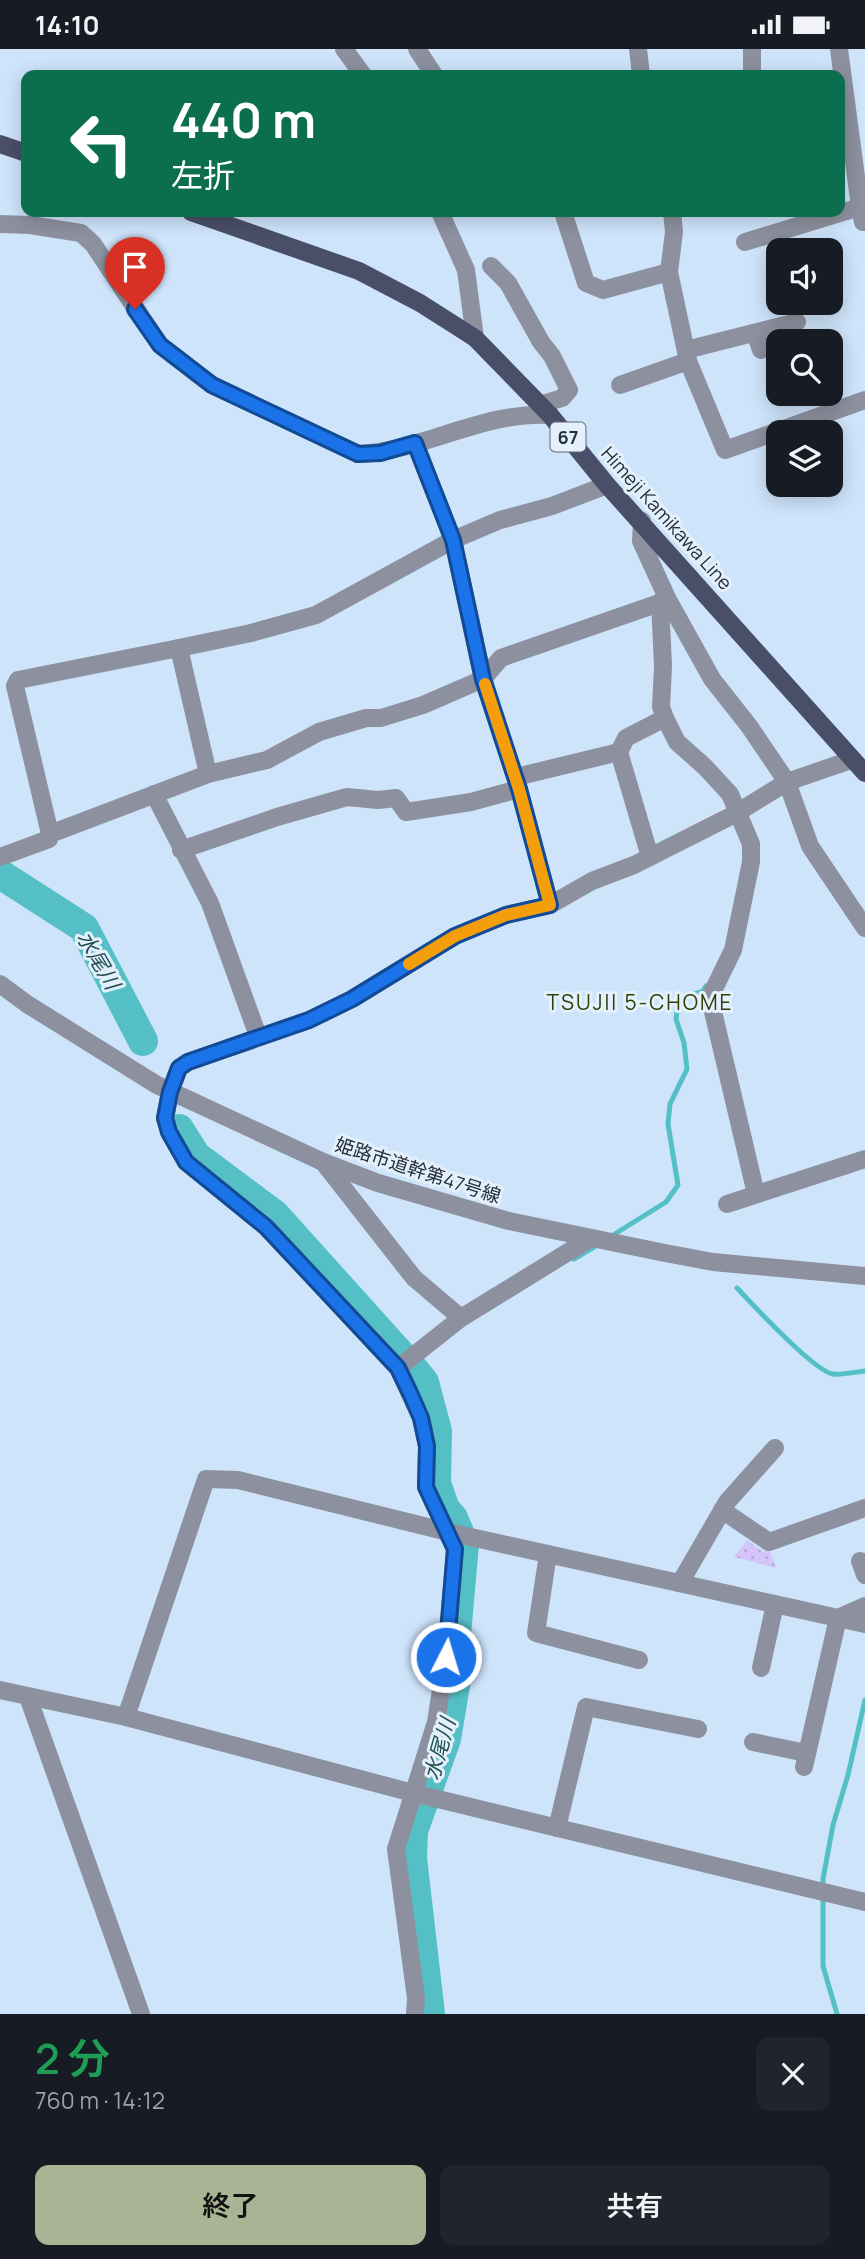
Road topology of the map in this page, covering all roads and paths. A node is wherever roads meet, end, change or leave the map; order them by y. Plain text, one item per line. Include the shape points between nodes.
1 (344, 49) edge
2 (416, 49) edge
3 (638, 49) edge
4 (752, 49) edge
5 (839, 49) edge
6 (359, 70) edge
7 (430, 70) edge
8 (640, 70) edge
9 (752, 70) edge
10 (842, 70) edge
11 (845, 90) edge
12 (0, 144) edge
13 (21, 151) edge
14 (863, 214) edge
15 (205, 217) edge
16 (442, 217) edge
17 (565, 217) edge
18 (672, 217) edge
19 (0, 224) edge
20 (745, 242) dead end
21 (491, 266) dead end
22 (668, 272) junction
23 (797, 323) dead end
24 (755, 333) junction
25 (475, 338) junction
26 (761, 350) dead end
27 (687, 356) junction
28 (620, 385) dead end
29 (865, 400) edge
30 (545, 410) junction
31 (415, 443) junction
32 (607, 485) junction
33 (642, 521) junction
34 (453, 540) junction
35 (664, 601) junction
36 (178, 648) junction
37 (483, 679) junction
38 (665, 718) junction
39 (619, 752) junction
40 (852, 759) junction
41 (865, 773) edge
42 (208, 774) junction
43 (786, 782) junction
44 (517, 783) junction
45 (154, 794) junction
46 (739, 811) junction
47 (50, 834) junction
48 (181, 850) junction
49 (0, 857) edge
50 (650, 857) junction
51 (550, 905) junction
52 (865, 927) edge
53 (0, 985) edge
54 (258, 1036) junction
55 (170, 1092) junction
56 (865, 1159) edge
57 (323, 1162) junction
58 (756, 1194) junction
59 (727, 1204) dead end
60 (591, 1238) junction
61 (865, 1276) edge
62 (461, 1318) junction
63 (398, 1368) junction
64 (775, 1448) dead end
65 (865, 1508) edge
66 (722, 1510) junction
67 (448, 1532) junction
68 (548, 1554) junction
69 (680, 1583) junction
70 (775, 1604) junction
71 (865, 1606) edge
72 (838, 1618) junction
73 (865, 1624) edge
74 (639, 1660) dead end
75 (761, 1668) dead end
76 (0, 1690) edge
77 (28, 1697) junction
78 (126, 1717) junction
79 (698, 1729) dead end
80 (753, 1742) dead end
81 (413, 1793) junction
82 (557, 1828) junction
83 (865, 1902) edge
84 (141, 2014) edge
85 (415, 2014) edge

1 - 6 street
2 - 7 street
3 - 8 street
4 - 9 street
5 - 10 street
11 - 14 street
12 - 13 main road
14 - 20 street
15 - 25 main road, Himeji Kamikawa Line / 67 via 359,271
16 - 25 street via 466,270
17 - 22 street via 586,283 603,290
18 - 22 street
19 - 31 street via 81,233 160,345 212,385 358,454
21 - 30 street via 508,283 569,390
22 - 27 street
23 - 24 street
24 - 26 street
24 - 27 street
25 - 30 main road, Himeji Kamikawa Line / 67
27 - 28 street
27 - 29 street via 725,450
30 - 31 street
30 - 32 main road, Himeji Kamikawa Line / 67
31 - 34 street
32 - 33 main road, Himeji Kamikawa Line / 67
32 - 34 street
33 - 35 street via 641,541
33 - 40 main road, Himeji Kamikawa Line / 67
34 - 36 street via 316,615
34 - 37 street
35 - 37 street via 501,658
35 - 38 street via 660,688
35 - 43 street via 712,679
36 - 42 street
36 - 47 street via 18,680 15,686
37 - 42 street via 423,705 319,732 267,760
37 - 44 street
38 - 39 street via 626,738
38 - 46 street via 677,742 730,794
39 - 44 street
39 - 50 street
40 - 41 main road, Himeji Kamikawa Line / 67
40 - 43 street
42 - 45 street
43 - 46 street
43 - 52 street via 810,846
44 - 48 street via 471,802 406,811 396,798 347,797
44 - 51 street
45 - 47 street
45 - 48 street
46 - 50 street
46 - 58 street via 751,844 751,862 733,950 711,1003
47 - 49 street via 48,839
48 - 54 street via 210,903
50 - 51 street
51 - 54 street via 506,915 455,936 352,999 309,1020
53 - 55 street, 姫路市道幹第47号線
54 - 55 street via 188,1062 179,1068
55 - 57 street, 姫路市道幹第47号線
55 - 63 street via 165,1118 186,1162 266,1227
56 - 58 street
57 - 60 street, 姫路市道幹第47号線 via 428,1199
57 - 62 street via 414,1278
58 - 59 street
60 - 61 street, 姫路市道幹第47号線 via 713,1262
60 - 62 street
62 - 63 street
63 - 67 street via 421,1418 427,1446 426,1487
64 - 66 street
65 - 66 street via 769,1542
66 - 69 street
67 - 68 street
67 - 78 street via 238,1480 206,1479
67 - 81 street via 455,1549 446,1657 436,1722
68 - 69 street
68 - 74 street via 536,1633
69 - 70 street
70 - 72 street
70 - 75 street
71 - 72 street
72 - 73 street
72 - 80 street via 805,1760
76 - 77 street
77 - 78 street
77 - 84 street
78 - 81 street
79 - 82 street via 586,1707
81 - 82 street
81 - 85 street via 396,1849
82 - 83 street

